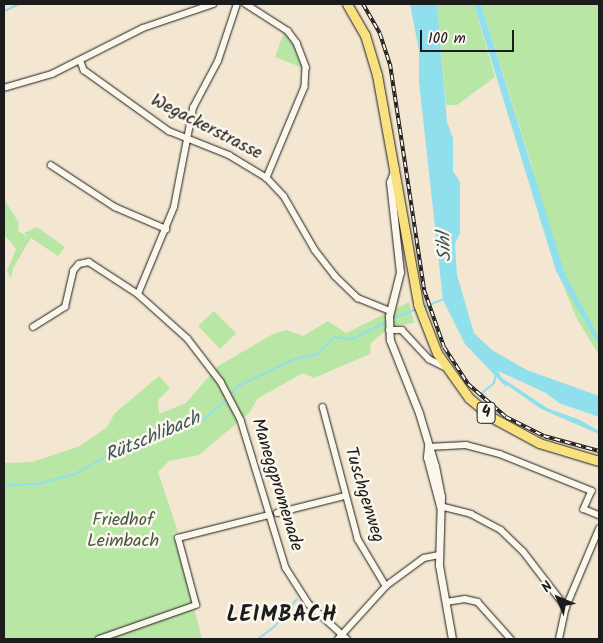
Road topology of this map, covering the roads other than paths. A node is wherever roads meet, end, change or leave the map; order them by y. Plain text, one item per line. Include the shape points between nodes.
1 (213, 4) edge
2 (237, 4) edge
3 (246, 4) edge
4 (347, 4) edge
5 (81, 62) junction
6 (4, 88) edge
7 (185, 139) junction
8 (51, 165) dead end
9 (395, 168) junction
10 (267, 178) junction
11 (166, 229) junction
12 (138, 294) junction
13 (390, 313) junction
14 (32, 327) dead end
15 (389, 327) junction
16 (445, 367) junction
17 (323, 407) dead end
18 (428, 446) junction
19 (599, 461) edge
20 (345, 496) junction
21 (440, 506) junction
22 (277, 513) dead end
23 (269, 515) junction
24 (598, 515) edge
25 (599, 529) edge
26 (439, 555) junction
27 (386, 586) junction
28 (446, 602) junction
29 (566, 607) junction
30 (340, 637) edge
31 (99, 639) edge
32 (347, 639) edge
33 (452, 639) edge
34 (512, 639) edge
35 (559, 639) edge

1 - 5 street via 143,28
2 - 7 street via 218,61 193,108
3 - 10 street via 288,31 297,43 306,67 305,87
4 - 9 main road, 4 via 371,52
5 - 6 street via 48,76
5 - 7 street, Wegackerstrasse via 84,70 131,106
7 - 10 street, Wegackerstrasse via 229,154
7 - 11 street via 178,191
8 - 11 street via 116,207
9 - 13 street via 390,182 400,272
9 - 16 main road, 4 via 419,307
10 - 13 street, Wegackerstrasse via 284,196 315,250 336,276 358,298
11 - 12 street
12 - 14 street, Maneggpromenade via 95,264 84,262 74,271 66,307
12 - 23 street, Maneggpromenade via 188,339 215,373 249,441
13 - 15 street
15 - 16 street via 402,330 429,359
15 - 18 street via 395,357 419,413
16 - 19 main road, 4 via 469,398 507,427 557,450
17 - 20 street, Tuschgenweg
18 - 21 street via 436,466
18 - 24 street via 454,444 484,448 592,491 584,509
20 - 22 street
20 - 27 street, Tuschgenweg via 364,552
21 - 26 street
21 - 29 street via 470,514 501,530 524,552
23 - 30 street, Maneggpromenade via 283,561 294,583
23 - 31 street via 178,538 196,605
25 - 29 street
26 - 27 street via 424,558
26 - 28 street
27 - 30 street
28 - 33 street
28 - 34 street via 465,599 478,602
29 - 35 street
30 - 32 street, Maneggpromenade

